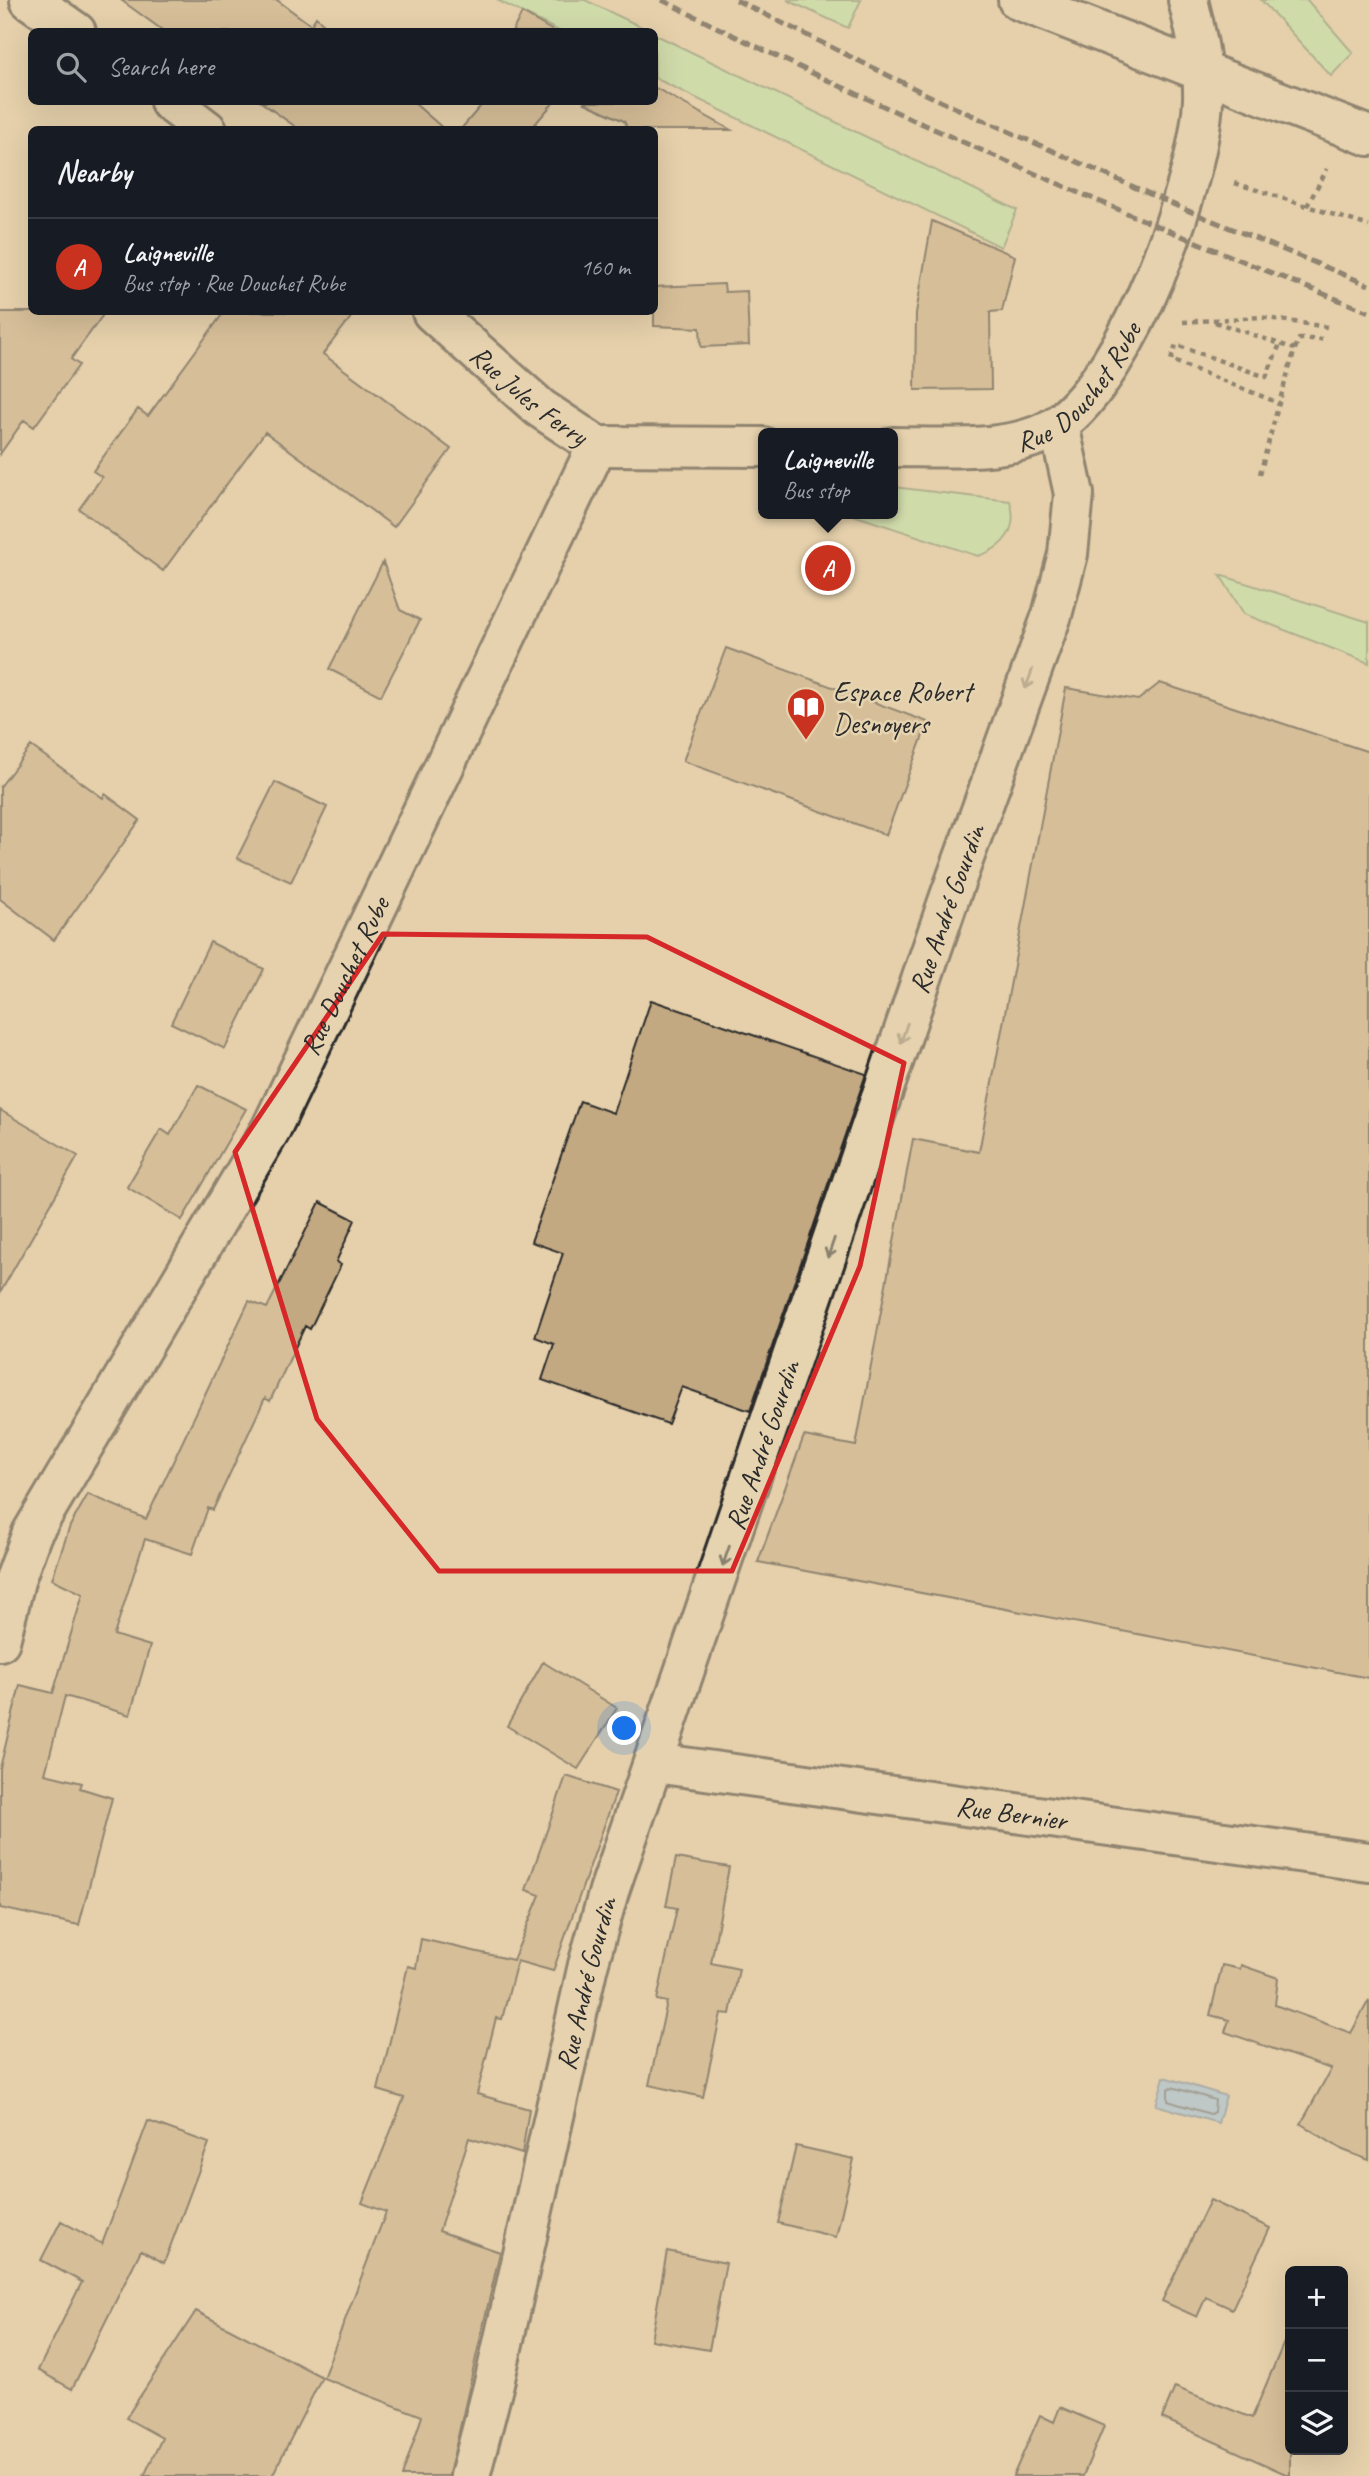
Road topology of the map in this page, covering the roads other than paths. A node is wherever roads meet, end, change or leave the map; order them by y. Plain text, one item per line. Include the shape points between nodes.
1 (30, 0) edge
2 (1018, 0) edge
3 (1188, 0) edge
4 (70, 28) edge
5 (1203, 70) junction
6 (174, 105) edge
7 (202, 126) edge
8 (1369, 136) edge
9 (435, 315) edge
10 (1059, 425) junction
11 (597, 446) junction
12 (758, 447) edge
13 (898, 447) edge
14 (8, 1573) edge
15 (0, 1641) edge
16 (655, 1763) junction
17 (1369, 1862) edge
18 (470, 2476) edge

1 - 4 street
2 - 5 street
3 - 5 street, Rue Douchet Rube
5 - 8 street
5 - 10 street, Rue Douchet Rube via 1201,124 1190,170 1134,326 1099,382
6 - 7 street
9 - 11 street, Rue Jules Ferry via 540,408
10 - 13 street, Rue Douchet Rube via 1007,443
10 -> 16 street, Rue André Gourdin via 1074,494 1068,554 1052,615 945,912
11 - 12 street
11 - 14 street, Rue Douchet Rube via 271,1129
14 - 15 street, Rue Douchet Rube
16 - 17 street, Rue Bernier
16 - 18 street, Rue André Gourdin via 594,1941

